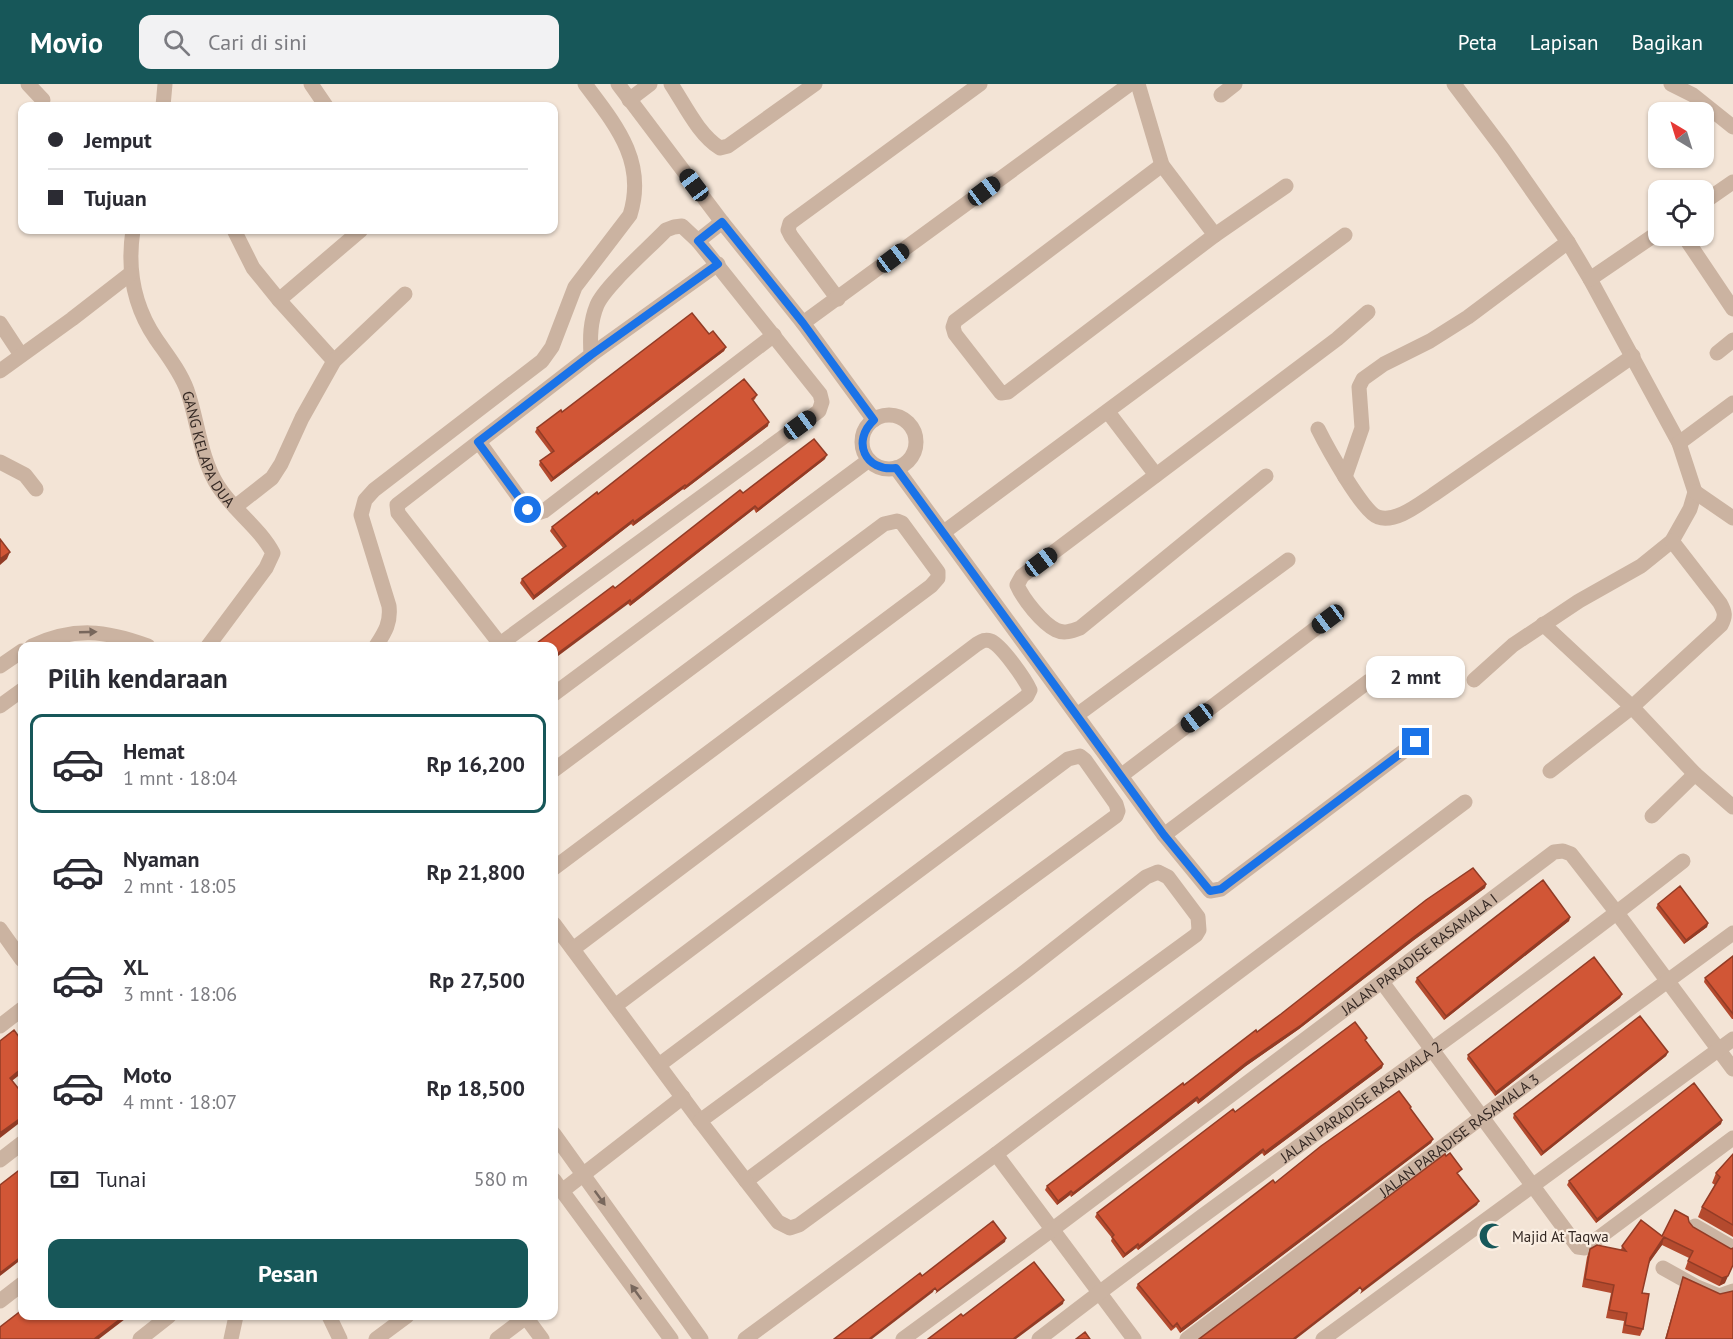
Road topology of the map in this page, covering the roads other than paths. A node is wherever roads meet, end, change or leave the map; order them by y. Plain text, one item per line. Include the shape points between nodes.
1 (28, 84) edge
2 (165, 84) edge
3 (311, 84) edge
4 (585, 84) edge
5 (618, 84) edge
6 (650, 84) edge
7 (671, 84) edge
8 (815, 84) edge
9 (980, 84) edge
10 (1130, 84) edge
11 (1138, 84) edge
12 (1235, 84) edge
13 (1454, 84) edge
14 (1671, 84) edge
15 (1221, 95) dead end
16 (43, 100) dead end
17 (629, 100) junction
18 (163, 102) edge
19 (323, 102) edge
20 (1733, 127) edge
21 (1162, 165) junction
22 (1733, 182) edge
23 (1286, 186) dead end
24 (1714, 195) edge
25 (722, 222) junction
26 (133, 234) edge
27 (236, 234) edge
28 (356, 234) edge
29 (1215, 235) junction
30 (1345, 235) dead end
31 (1648, 239) edge
32 (698, 241) junction
33 (1568, 242) junction
34 (1691, 246) edge
35 (718, 264) junction
36 (130, 274) junction
37 (1590, 279) junction
38 (405, 294) dead end
39 (838, 299) junction
40 (279, 300) junction
41 (1733, 309) edge
42 (1368, 312) dead end
43 (0, 323) edge
44 (803, 323) junction
45 (774, 335) junction
46 (1733, 340) edge
47 (1717, 353) dead end
48 (21, 355) junction
49 (591, 355) junction
50 (1633, 356) junction
51 (334, 361) junction
52 (0, 371) edge
53 (1733, 403) edge
54 (1108, 412) junction
55 (874, 420) junction
56 (1318, 429) dead end
57 (478, 442) junction
58 (1678, 443) junction
59 (869, 460) junction
60 (0, 462) edge
61 (896, 468) junction
62 (1156, 475) junction
63 (1266, 476) dead end
64 (1345, 477) junction
65 (36, 489) dead end
66 (1695, 492) junction
67 (235, 507) junction
68 (1733, 518) edge
69 (944, 532) junction
70 (1672, 541) junction
71 (1288, 560) dead end
72 (1328, 619) dead end
73 (1544, 624) junction
74 (41, 642) edge
75 (133, 642) edge
76 (211, 642) edge
77 (379, 642) edge
78 (497, 642) edge
79 (503, 642) edge
80 (18, 654) edge
81 (0, 666) edge
82 (1474, 680) dead end
83 (1369, 681) dead end
84 (558, 691) edge
85 (18, 693) edge
86 (0, 706) edge
87 (1632, 707) junction
88 (1077, 715) junction
89 (1416, 742) dead end
90 (558, 767) edge
91 (1550, 771) dead end
92 (1695, 774) junction
93 (1122, 775) junction
94 (1465, 802) dead end
95 (1733, 807) edge
96 (1652, 816) dead end
97 (1164, 835) junction
98 (1683, 861) dead end
99 (558, 865) edge
100 (1617, 913) junction
101 (0, 929) edge
102 (558, 929) edge
103 (1733, 933) edge
104 (573, 949) junction
105 (18, 954) edge
106 (1667, 981) junction
107 (1382, 982) junction
108 (615, 1006) junction
109 (18, 1012) edge
110 (0, 1026) edge
111 (1733, 1039) edge
112 (1718, 1050) junction
113 (1433, 1051) junction
114 (659, 1065) junction
115 (1733, 1069) edge
116 (683, 1097) junction
117 (1482, 1117) junction
118 (700, 1121) junction
119 (1733, 1138) edge
120 (558, 1139) edge
121 (18, 1146) edge
122 (996, 1154) junction
123 (0, 1160) edge
124 (584, 1174) junction
125 (746, 1180) junction
126 (558, 1185) edge
127 (1532, 1185) junction
128 (1695, 1226) edge
129 (1053, 1229) junction
130 (1733, 1248) edge
131 (1663, 1269) dead end
132 (18, 1287) edge
133 (1733, 1291) edge
134 (1099, 1292) junction
135 (0, 1301) edge
136 (164, 1320) edge
137 (235, 1320) edge
138 (330, 1320) edge
139 (402, 1320) edge
140 (521, 1320) edge
141 (529, 1320) edge
142 (140, 1339) edge
143 (231, 1339) edge
144 (340, 1339) edge
145 (376, 1339) edge
146 (497, 1339) edge
147 (542, 1339) edge
148 (671, 1339) edge
149 (701, 1339) edge
150 (745, 1339) edge
151 (903, 1339) edge
152 (1039, 1339) edge
153 (1134, 1339) edge
154 (1187, 1339) edge
155 (1323, 1339) edge

1 - 16 street
2 - 18 street
3 - 19 street
4 - 77 street via 626,144 635,182 630,214 575,287 552,348 542,361 365,500 361,514 390,606 391,619
5 - 17 street
6 - 17 street
7 - 8 street via 702,130 720,148
9 - 39 street via 788,226 791,236
10 - 39 street
11 - 21 street
12 - 15 street
13 - 33 street
14 - 20 street via 1693,95
17 - 25 street
21 - 29 street
21 - 29 street via 955,321 955,334 1004,394
22 - 24 street
23 - 29 street
25 - 32 street
25 - 44 street
26 - 36 street, GANG KELAPA DUA
27 - 40 street via 253,268
28 - 40 street
30 - 54 street
31 - 37 street
32 - 35 street
32 - 49 street via 682,226 666,230 607,291 592,320
33 - 37 street
33 - 64 street via 1468,317 1363,379 1359,387 1362,428
34 - 41 street
35 - 45 street
35 - 49 street
36 - 48 street
36 - 67 street, GANG KELAPA DUA via 147,326 186,388 211,474
37 - 50 street
38 - 51 street
39 - 44 street
40 - 51 street
42 - 62 street
43 - 48 street
44 - 55 street
45 - 57 street via 544,511 535,514 528,510
45 - 79 street via 820,394 819,411
46 - 47 street
48 - 52 street
49 - 57 street
50 - 58 street
50 - 64 street via 1434,495 1398,515 1387,518 1372,514
51 - 67 street via 272,478
53 - 58 street
54 - 62 street
54 - 69 street
55 - 59 street via 862,440
55 - 61 street via 898,416 912,426 915,451
56 - 64 street
57 - 78 street via 399,501 396,508
58 - 66 street
59 - 61 street via 882,468
59 - 84 street
60 - 65 street via 25,475
61 - 69 street
62 - 63 street via 1017,581 1019,591 1037,615 1056,630 1069,632 1080,628
66 - 68 street
66 - 70 street
67 - 76 street, GANG KELAPA DUA via 273,553
69 - 88 street
70 - 73 street via 1641,566
70 - 87 street via 1720,603 1725,619
71 - 88 street
72 - 93 street
73 - 82 street
73 - 87 street
74 -> 75 street via 74,633 97,632
80 - 81 street
83 - 97 street
85 - 86 street
87 - 91 street
87 - 92 street
88 - 93 street
89 - 97 street via 1221,889 1210,891
90 - 99 street via 884,524 902,523 938,572 931,586
92 - 95 street
92 - 96 street
93 - 97 street
94 - 122 street
98 - 100 street, JALAN PARADISE RASAMALA 2
100 - 106 street, JALAN PARADISE RASAMALA I
100 - 107 street, JALAN PARADISE RASAMALA I via 1570,854 1554,852
100 - 113 street, JALAN PARADISE RASAMALA 2
101 - 105 street
102 - 104 street
103 - 106 street, JALAN PARADISE RASAMALA 3
104 - 108 street
104 - 108 street via 977,644 992,641 1026,682 1030,690 1027,696
106 - 112 street, JALAN PARADISE RASAMALA I
106 - 117 street, JALAN PARADISE RASAMALA 3
107 - 113 street
107 - 129 street, JALAN PARADISE RASAMALA I
108 - 114 street
109 - 110 street
111 - 112 street
112 - 115 street, JALAN PARADISE RASAMALA I
112 - 127 street
113 - 117 street
113 - 134 street, JALAN PARADISE RASAMALA 2
114 - 116 street
114 - 118 street via 1068,759 1080,756 1085,760 1116,804 1116,816
116 - 118 street
116 - 124 street
117 - 127 street
117 - 154 street, JALAN PARADISE RASAMALA 3
118 - 125 street
119 - 127 street via 1581,1249
120 - 124 street
121 - 123 street
122 - 129 street
122 - 150 street
124 - 126 street
124 -> 149 street
125 - 125 street via 1146,877 1158,872 1168,877 1198,917 1196,935 799,1225 790,1228 778,1222
148 -> 126 street
127 - 155 street
128 - 130 street
129 - 134 street
129 - 151 street, JALAN PARADISE RASAMALA I
131 - 133 street via 1719,1296
132 - 135 street
134 - 152 street, JALAN PARADISE RASAMALA 2
134 - 153 street
136 - 142 street
137 - 143 street
138 - 144 street
139 - 145 street
140 - 146 street
141 - 147 street

